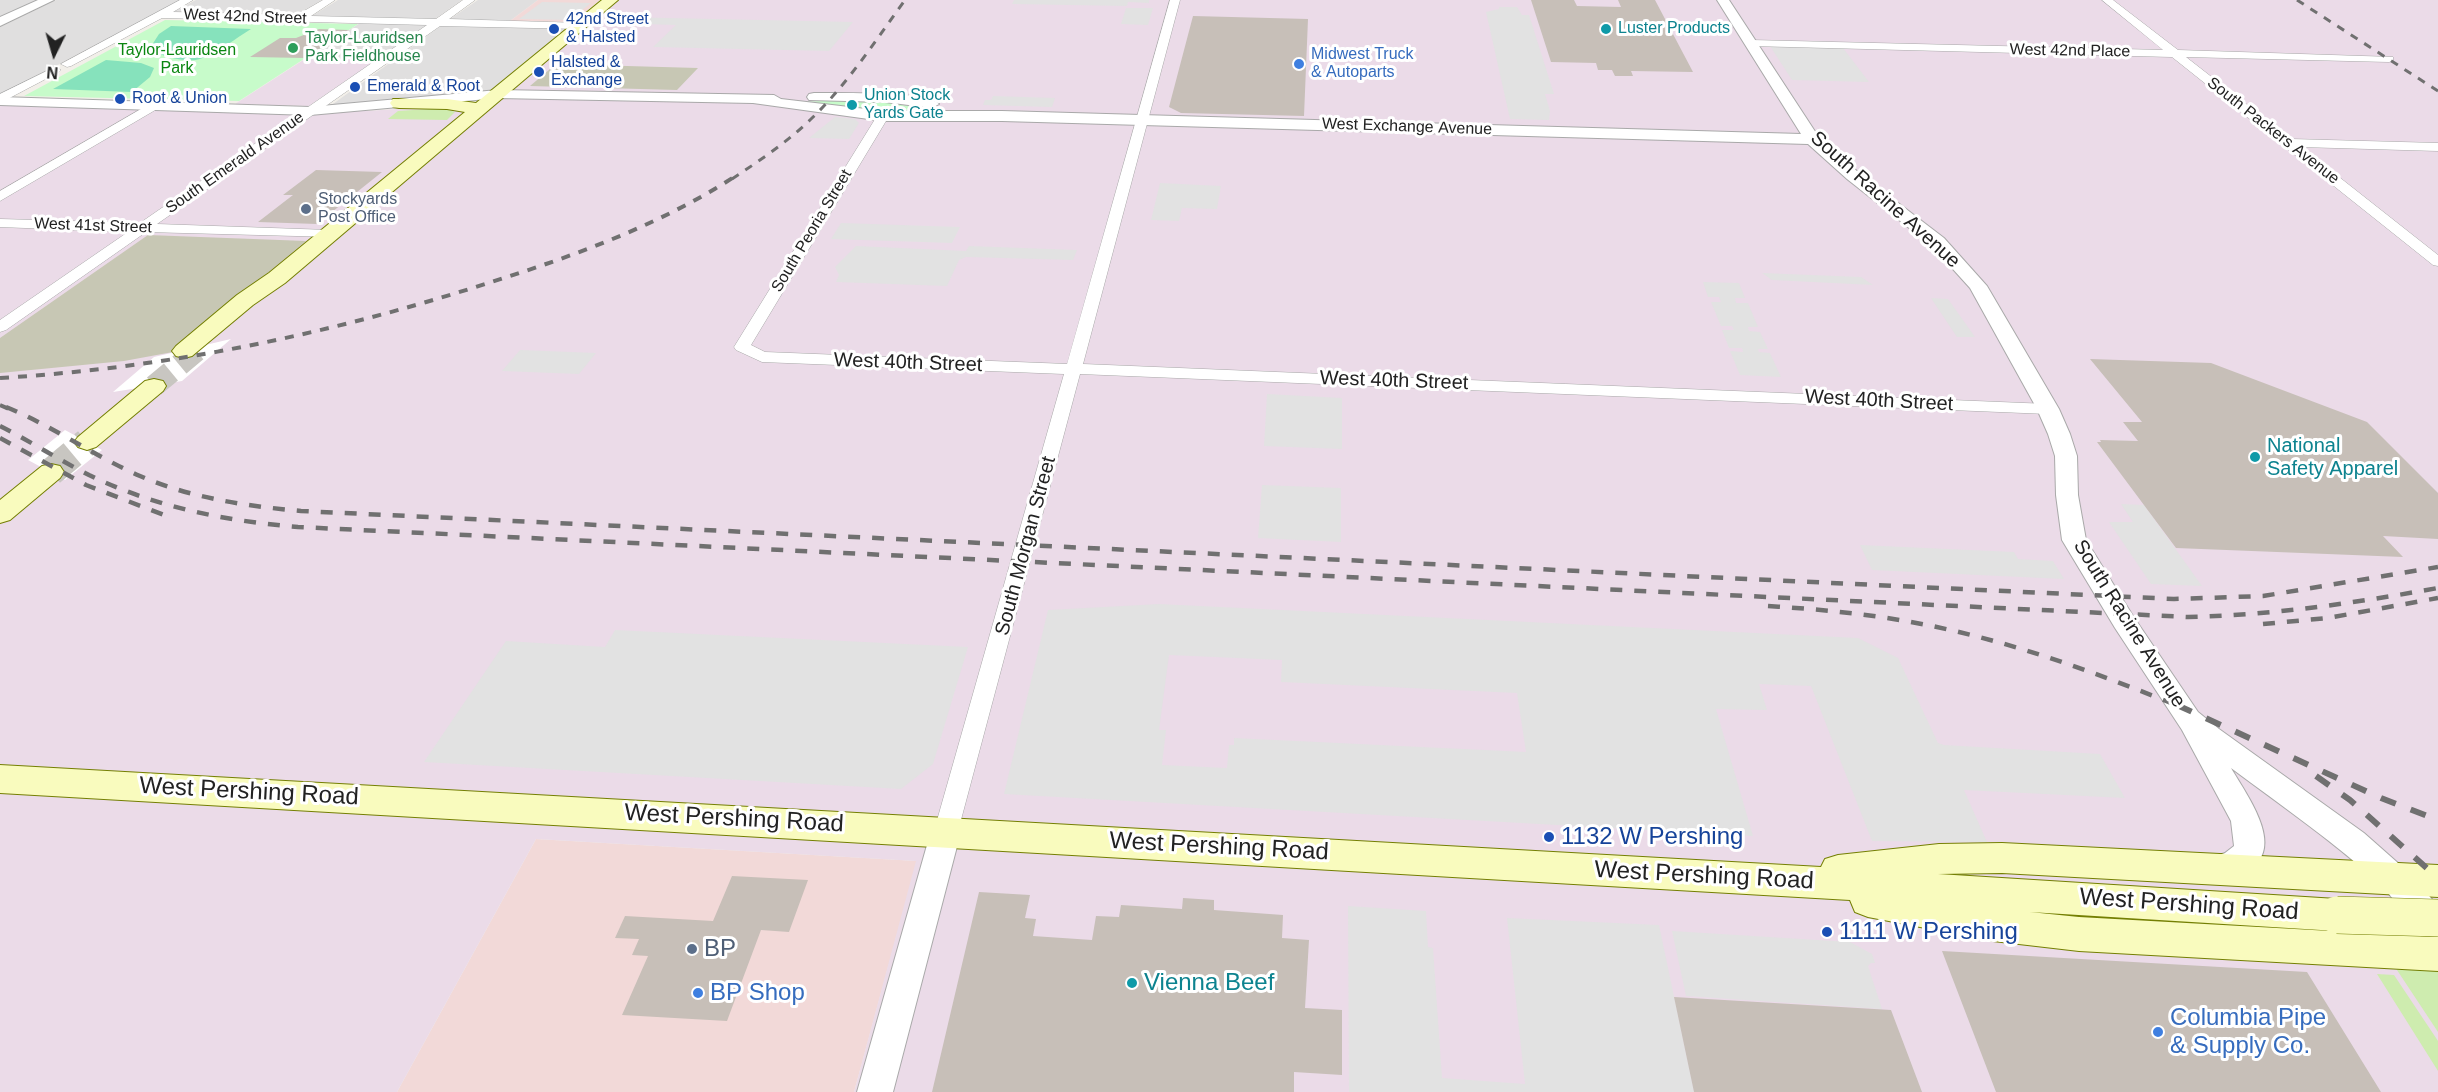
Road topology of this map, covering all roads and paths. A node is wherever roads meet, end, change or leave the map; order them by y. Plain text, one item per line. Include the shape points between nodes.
1 (48, 0) edge
2 (189, 0) edge
3 (330, 0) edge
4 (470, 0) edge
5 (611, 0) edge
6 (1175, 0) edge
7 (1723, 0) edge
8 (2107, 0) edge
9 (161, 15) junction
10 (300, 18) junction
11 (0, 22) edge
12 (438, 22) junction
13 (580, 26) junction
14 (1751, 43) junction
15 (2175, 53) junction
16 (2389, 59) dead end
17 (67, 64) dead end
18 (55, 70) dead end
19 (498, 93) junction
20 (0, 100) edge
21 (758, 100) junction
22 (399, 104) junction
23 (153, 106) junction
24 (479, 109) junction
25 (310, 111) junction
26 (883, 116) junction
27 (1002, 116) junction
28 (1144, 120) junction
29 (1812, 139) junction
30 (2289, 143) junction
31 (2438, 147) edge
32 (0, 197) edge
33 (0, 223) edge
34 (142, 228) junction
35 (329, 234) junction
36 (2431, 252) edge
37 (2438, 262) edge
38 (0, 327) edge
39 (742, 347) joint
40 (192, 349) tunnel mouth
41 (1074, 369) junction
42 (147, 387) tunnel mouth
43 (2048, 409) junction
44 (83, 440) tunnel mouth
45 (0, 503) edge
46 (0, 514) edge
47 (2188, 719) junction
48 (0, 779) edge
49 (946, 831) junction
50 (2212, 870) junction
51 (1697, 875) junction
52 (2396, 879) junction
53 (2438, 881) edge
54 (2438, 918) edge
55 (2438, 930) edge
56 (2438, 954) edge
57 (874, 1092) edge

1 - 11 street
2 - 9 street
3 - 10 street
4 - 12 street, South Emerald Avenue
5 - 13 main road
6 - 28 street, South Morgan Street
7 - 14 street, South Racine Avenue
8 - 15 street, South Packers Avenue
9 - 10 street, West 42nd Street
9 - 17 street
10 - 12 street, West 42nd Street
12 - 13 street, West 42nd Street
12 - 25 street, South Emerald Avenue
13 - 19 main road
14 - 15 street, West 42nd Place
14 - 29 street, South Racine Avenue
15 - 16 street, West 42nd Place
15 - 30 street, South Packers Avenue
18 - 20 street
19 - 21 street, West Exchange Avenue
19 - 22 street, West Exchange Avenue
19 - 24 main road
20 - 23 street, West Exchange Avenue
21 - 26 street, West Exchange Avenue
21 - 27 street, West Exchange Avenue via 885,98
22 - 24 main road
22 - 25 street, West Exchange Avenue
23 - 25 street, West Exchange Avenue
23 - 32 street
24 - 35 main road
25 - 34 street, South Emerald Avenue
26 - 27 street, West Exchange Avenue
26 - 39 street, South Peoria Street
27 - 28 street, West Exchange Avenue
28 - 29 street, West Exchange Avenue
28 - 41 street, South Morgan Street
29 - 43 street, South Racine Avenue via 1959,263 1978,286
30 - 31 street
30 - 36 street, South Packers Avenue
33 - 34 street, West 41st Street
34 - 35 street, West 41st Street
34 - 38 street, South Emerald Avenue
35 - 40 main road via 245,300
36 - 37 street, South Packers Avenue
39 - 41 street, West 40th Street via 762,357
41 - 43 street, West 40th Street
41 - 49 street, South Morgan Street
42 - 44 main road
43 - 47 street, South Racine Avenue via 2066,456 2074,540
45 - 46 main road via 47,470
47 - 50 street via 2247,820 2251,836 2248,852 2238,863
47 - 52 street, South Racine Avenue via 2353,842
48 - 49 main road, West Pershing Road
49 - 51 main road, West Pershing Road
49 - 57 street, South Morgan Street
50 - 51 main road via 1994,858 1939,859 1832,871
50 - 52 main road
51 - 54 main road, West Pershing Road, bridge
51 - 56 main road via 1992,924 2079,934
52 - 53 main road
52 - 55 street, South Racine Avenue

